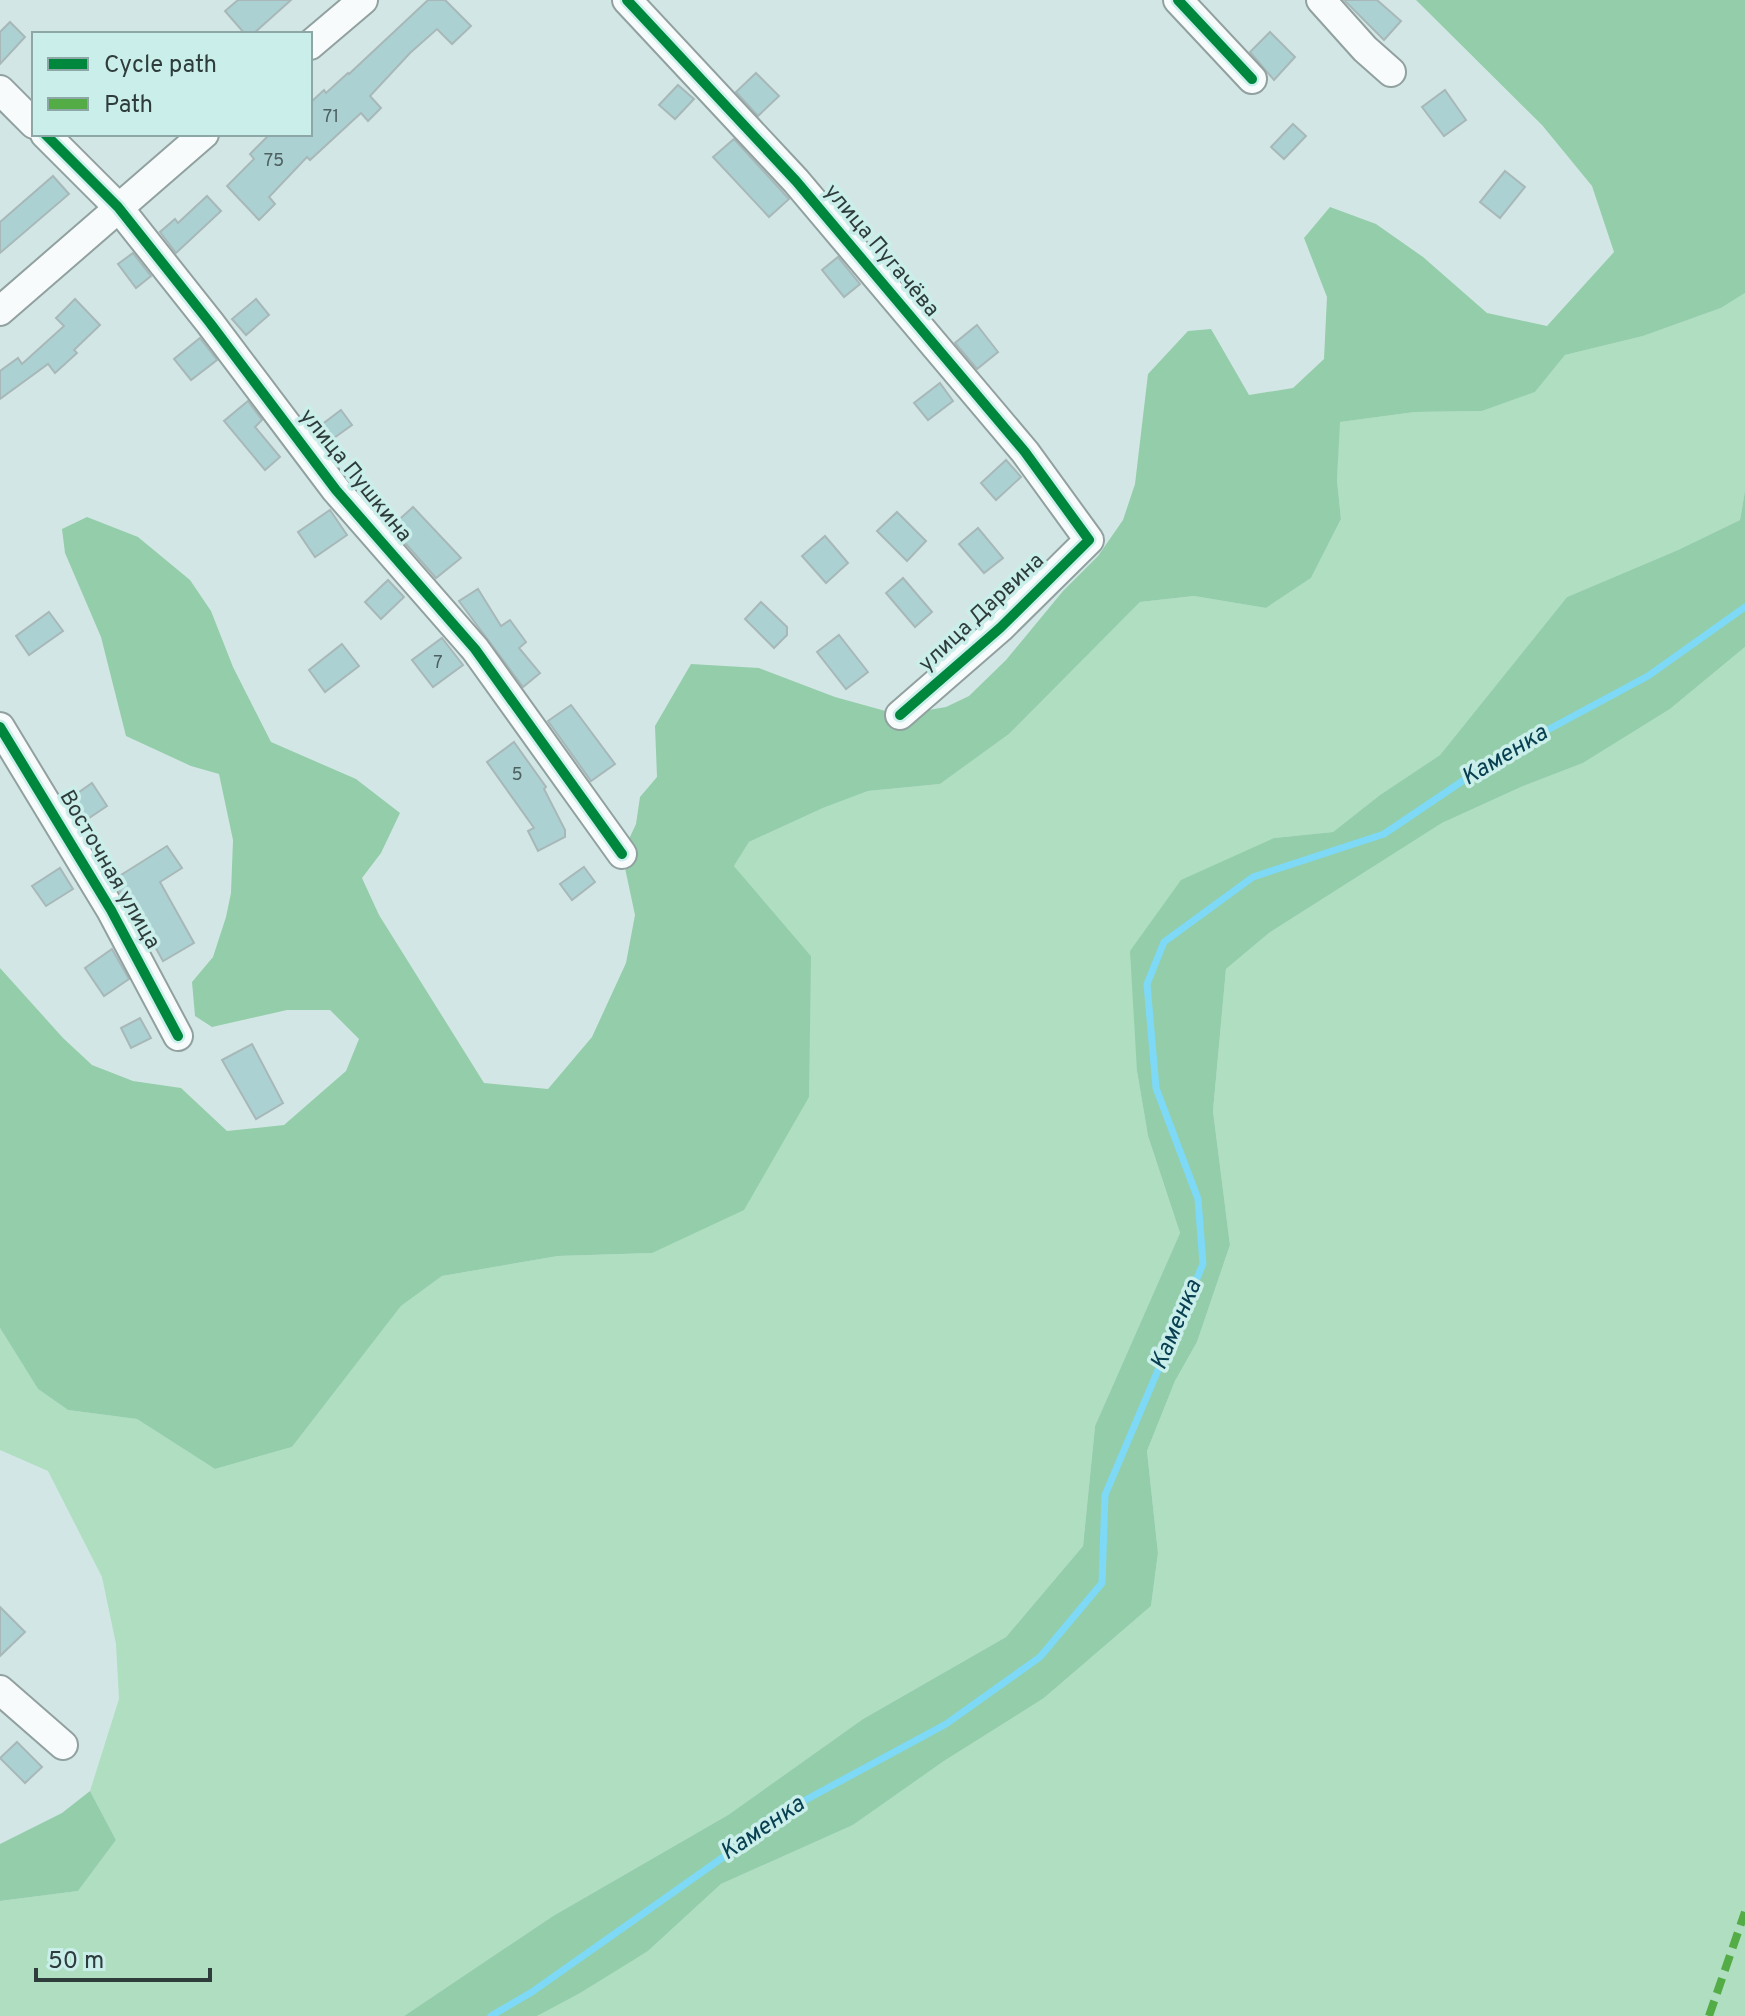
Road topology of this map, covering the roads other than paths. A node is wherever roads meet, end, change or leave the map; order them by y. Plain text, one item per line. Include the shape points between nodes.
1 (363, 0) edge
2 (627, 0) edge
3 (1178, 0) edge
4 (1321, 0) edge
5 (312, 43) edge
6 (1391, 72) dead end
7 (1252, 79) dead end
8 (0, 90) edge
9 (32, 122) edge
10 (47, 136) edge
11 (202, 136) edge
12 (118, 207) junction
13 (0, 311) edge
14 (1089, 540) joint
15 (900, 715) dead end
16 (0, 727) edge
17 (622, 854) dead end
18 (178, 1036) dead end
19 (0, 1690) edge
20 (63, 1745) dead end

1 - 5 street
2 - 14 street, улица Пугачёва via 796,181 1025,452
3 - 7 street
4 - 6 street
8 - 9 street
10 - 12 street, улица Пушкина
11 - 12 street
12 - 13 street
12 - 17 street, улица Пушкина via 336,490 475,649
14 - 15 street, улица Дарвина via 1000,628
16 - 18 street, Восточная улица via 111,910
19 - 20 street

